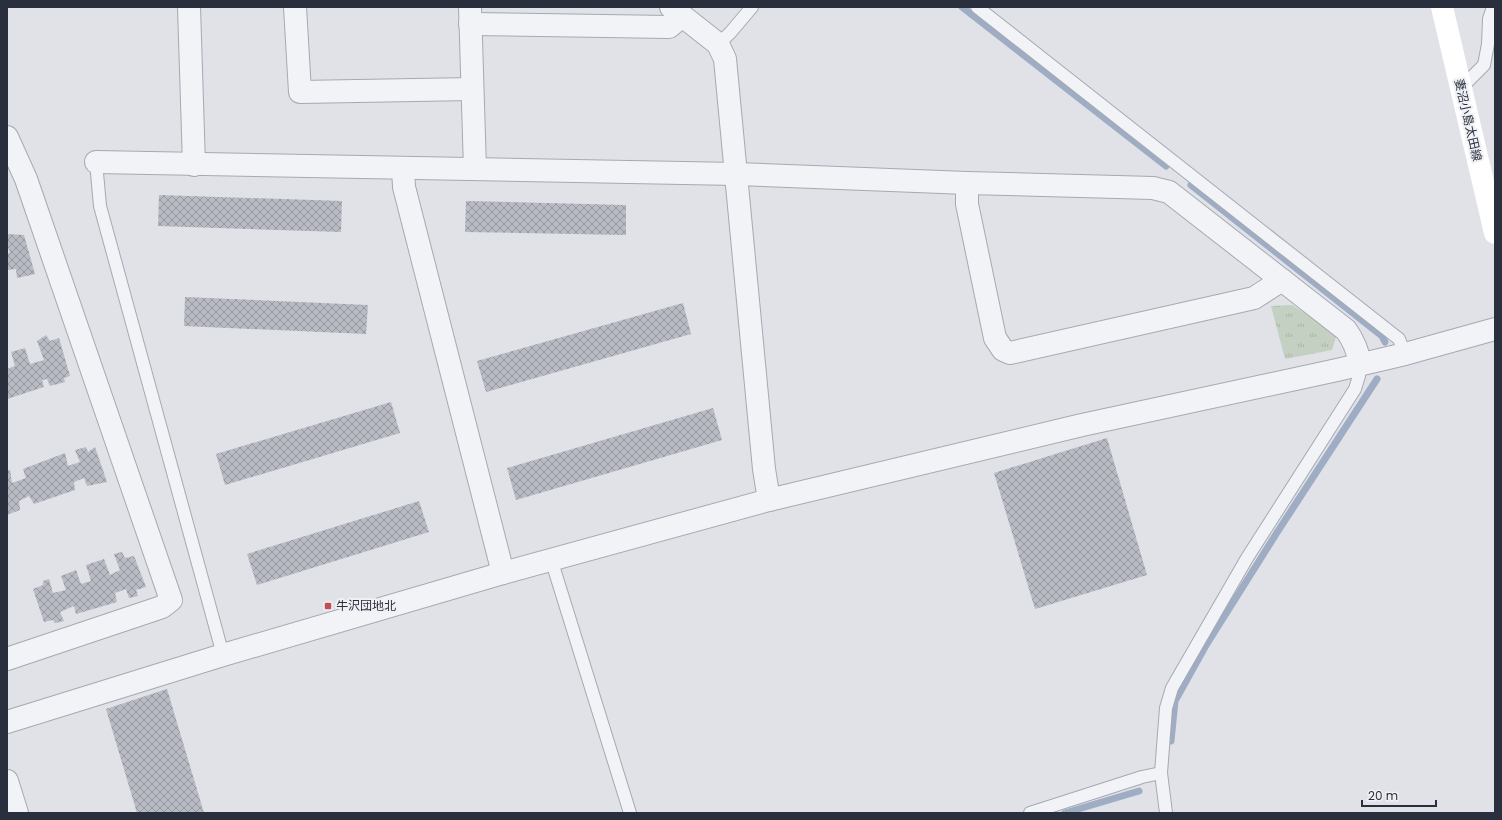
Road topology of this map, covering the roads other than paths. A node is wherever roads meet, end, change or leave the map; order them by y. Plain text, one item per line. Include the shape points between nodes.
1 (189, 7) edge
2 (295, 7) edge
3 (752, 7) edge
4 (977, 7) edge
5 (1442, 7) edge
6 (1493, 7) edge
7 (676, 11) edge
8 (470, 16) edge
9 (718, 44) junction
10 (472, 89) junction
11 (1460, 89) junction
12 (7, 137) edge
13 (96, 162) joint
14 (194, 165) junction
15 (403, 168) junction
16 (475, 169) junction
17 (737, 174) junction
18 (967, 183) junction
19 (1495, 233) edge
20 (1282, 280) junction
21 (1495, 329) edge
22 (1405, 354) junction
23 (1360, 364) junction
24 (769, 500) junction
25 (551, 559) junction
26 (503, 573) junction
27 (223, 655) junction
28 (7, 659) edge
29 (7, 722) edge
30 (1160, 773) junction
31 (7, 780) edge
32 (17, 813) edge
33 (630, 813) edge
34 (1030, 813) edge
35 (1166, 813) edge

1 - 14 street
2 - 10 street via 300,92
3 - 9 lane
4 - 22 lane via 1399,339
5 - 11 main road, 妻沼小島太田線
6 - 11 lane via 1489,19 1484,65
7 - 8 street via 669,27
7 - 9 street
8 - 10 street
9 - 17 street via 725,59
10 - 16 street
11 - 19 main road, 妻沼小島太田線
12 - 28 street via 26,179 171,600 162,607
13 - 14 street
13 - 27 lane via 100,206
14 - 15 street
15 - 16 street
15 - 26 street via 404,187
16 - 17 street
17 - 18 street
17 - 24 street
18 - 20 street via 1153,188 1169,192
18 - 20 street via 967,204 995,338 1003,350 1010,353 1254,298
20 - 23 street via 1346,330 1358,350
21 - 22 street
22 - 23 street
23 - 24 street via 1082,425
23 - 30 lane via 1355,389 1247,558 1172,688 1166,708
24 - 25 street
25 - 26 street
25 - 33 lane
26 - 27 street
27 - 29 street
30 - 34 lane
30 - 35 lane
31 - 32 street

